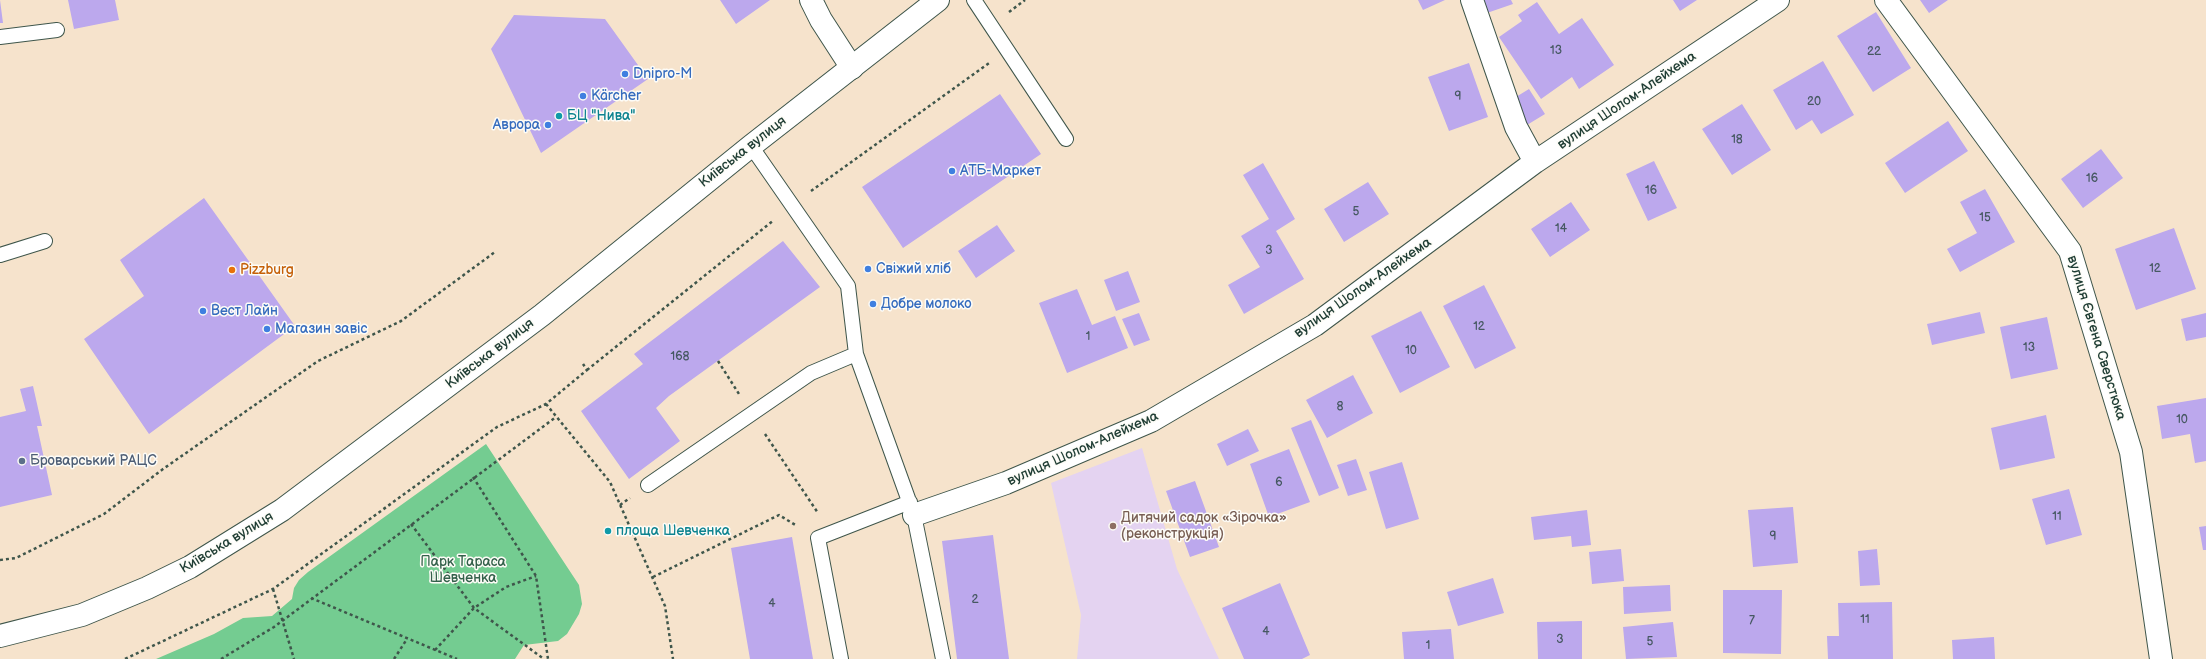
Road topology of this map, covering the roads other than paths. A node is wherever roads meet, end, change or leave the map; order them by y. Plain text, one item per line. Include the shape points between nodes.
1 (811, 0) edge
2 (938, 0) edge
3 (974, 0) edge
4 (1472, 0) edge
5 (1778, 0) edge
6 (1886, 0) edge
7 (57, 30) dead end
8 (0, 37) edge
9 (852, 68) junction
10 (1066, 139) dead end
11 (751, 146) junction
12 (1535, 162) junction
13 (45, 240) dead end
14 (0, 255) edge
15 (856, 354) junction
16 (648, 485) dead end
17 (912, 508) junction
18 (0, 636) edge
19 (841, 659) edge
20 (943, 659) edge
21 (2161, 659) edge

1 - 9 street via 820,20
2 - 9 street, Київська вулиця
3 - 10 lane
4 - 12 street via 1516,127
5 - 12 street, вулиця Шолом-Алейхема
6 - 21 street, вулиця Євгена Сверстюка via 2070,251 2131,452
7 - 8 lane
9 - 11 street, Київська вулиця
11 - 15 lane via 848,286
11 - 18 street, Київська вулиця via 542,315 282,510 190,567 147,588 82,615
12 - 17 street, вулиця Шолом-Алейхема via 1315,325 1151,421 1006,483
13 - 14 lane
15 - 16 lane via 811,373
15 - 17 lane
17 - 19 lane via 818,538
17 - 20 lane

